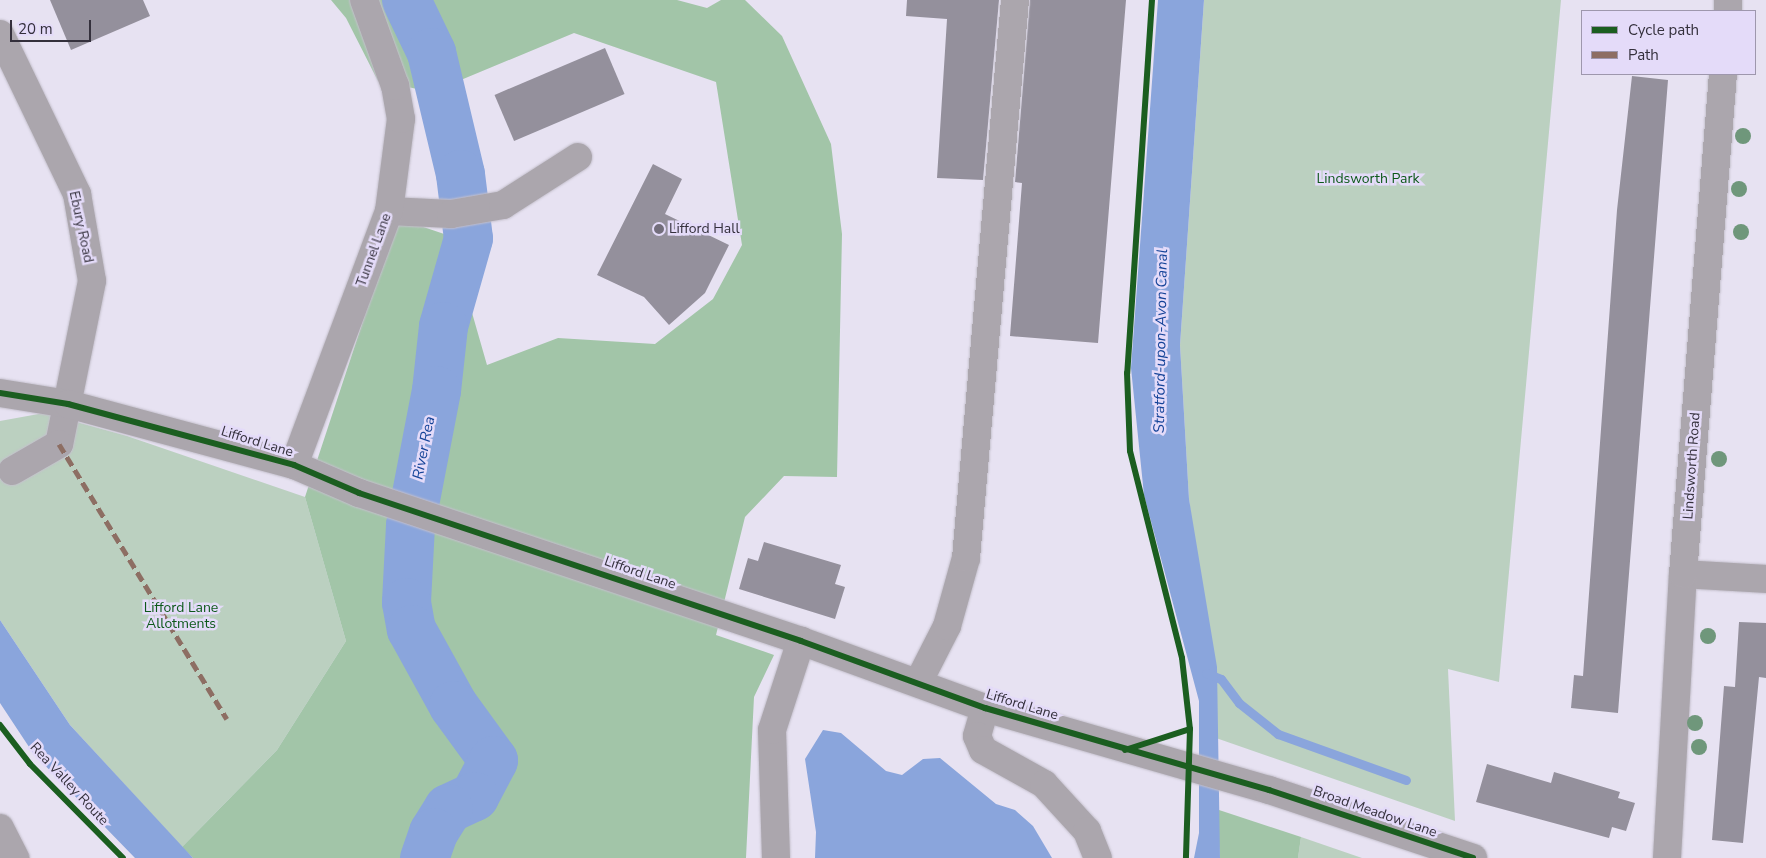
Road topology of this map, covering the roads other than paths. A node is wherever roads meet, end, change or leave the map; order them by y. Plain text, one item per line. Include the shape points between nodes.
1 (364, 0) edge
2 (1015, 0) edge
3 (0, 34) edge
4 (1723, 75) edge
5 (578, 157) dead end
6 (389, 211) junction
7 (0, 393) edge
8 (68, 404) junction
9 (294, 466) junction
10 (12, 471) dead end
11 (1684, 574) junction
12 (1766, 579) edge
13 (801, 640) junction
14 (919, 681) junction
15 (985, 708) junction
16 (1269, 790) joint
17 (0, 828) edge
18 (15, 858) edge
19 (776, 858) edge
20 (1098, 858) edge
21 (1473, 858) edge
22 (1667, 858) edge

1 - 6 street, Tunnel Lane via 395,86 400,119
2 - 14 street via 966,558 946,626
3 - 8 street, Ebury Road via 77,194 92,281
4 - 11 street, Lindsworth Road
5 - 6 street via 503,205 451,214
6 - 9 street, Tunnel Lane
7 - 8 street, Lifford Lane
8 - 9 street, Lifford Lane
8 - 10 street, Ebury Road via 59,444
9 - 13 street, Lifford Lane via 359,493
11 - 12 street
11 - 22 street, Lindsworth Road
13 - 14 street, Lifford Lane
13 - 19 street via 772,730
14 - 15 street, Lifford Lane
15 - 16 street, Lifford Lane
15 - 20 street via 976,736 982,750 1044,784 1087,831
16 - 21 street, Broad Meadow Lane
17 - 18 street

